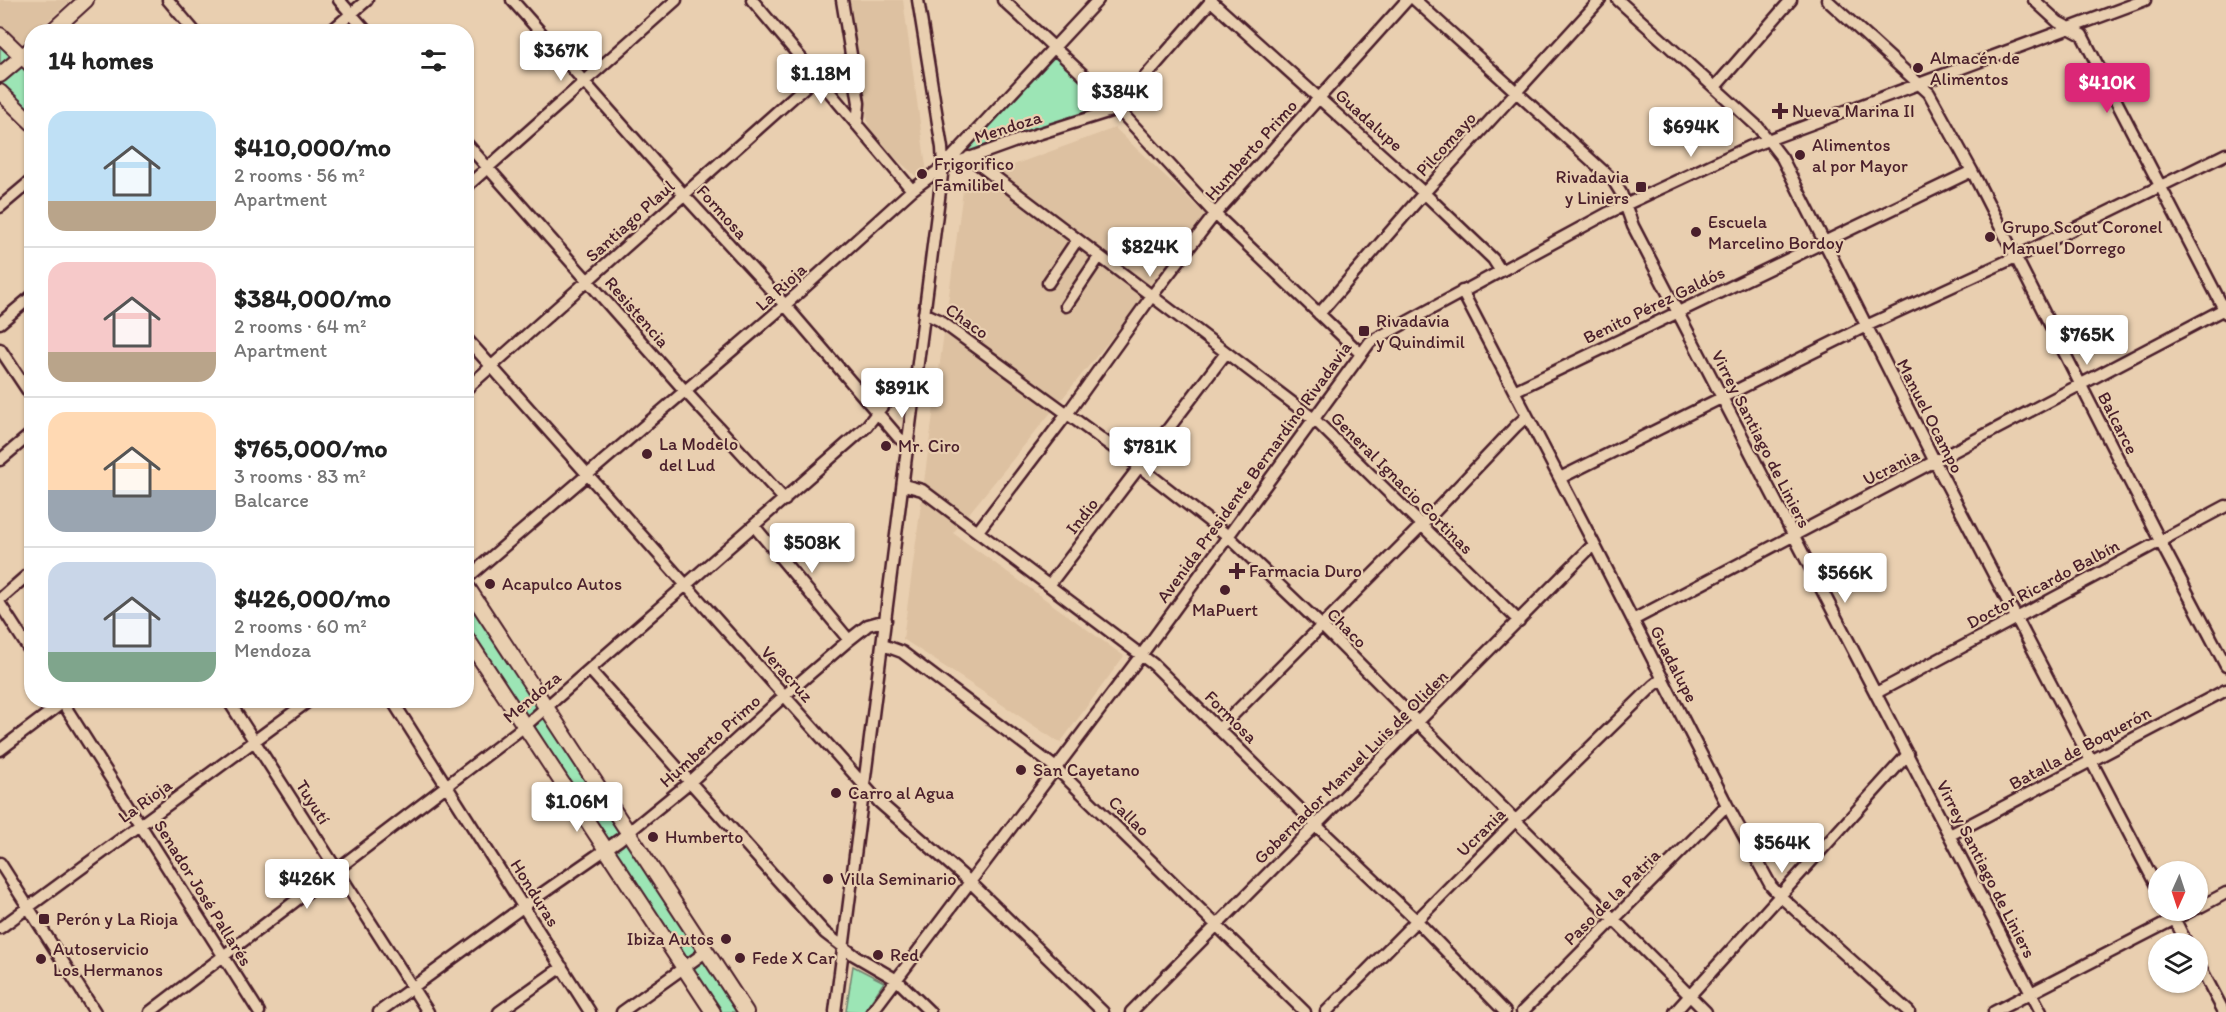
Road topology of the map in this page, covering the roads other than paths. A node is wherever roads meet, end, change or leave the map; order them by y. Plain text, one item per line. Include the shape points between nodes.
1 (86, 0) edge
2 (168, 0) edge
3 (339, 0) edge
4 (366, 0) edge
5 (512, 0) edge
6 (676, 0) edge
7 (752, 0) edge
8 (842, 0) edge
9 (918, 0) edge
10 (1003, 0) edge
11 (1098, 0) edge
12 (1211, 0) edge
13 (1407, 0) edge
14 (1415, 0) edge
15 (1600, 0) edge
16 (1618, 0) edge
17 (1791, 0) edge
18 (1827, 0) edge
19 (2034, 0) edge
20 (2145, 0) edge
21 (351, 14) junction
22 (60, 24) edge
23 (188, 24) edge
24 (339, 24) edge
25 (360, 24) edge
26 (2068, 28) junction
27 (0, 35) edge
28 (1055, 47) junction
29 (24, 54) edge
30 (24, 60) edge
31 (0, 75) edge
32 (816, 77) junction
33 (584, 81) junction
34 (1921, 84) junction
35 (1715, 87) junction
36 (1517, 90) junction
37 (0, 92) edge
38 (1320, 98) junction
39 (1117, 109) junction
40 (24, 115) edge
41 (857, 125) junction
42 (1769, 139) junction
43 (474, 152) edge
44 (2226, 154) edge
45 (969, 157) junction
46 (943, 167) junction
47 (488, 168) junction
48 (1972, 171) junction
49 (474, 181) edge
50 (2161, 186) junction
51 (24, 187) edge
52 (912, 190) junction
53 (1424, 193) junction
54 (684, 195) junction
55 (1625, 205) junction
56 (0, 207) edge
57 (1215, 214) junction
58 (1077, 240) junction
59 (1823, 242) junction
60 (1100, 257) junction
61 (2016, 257) junction
62 (1500, 270) junction
63 (588, 281) junction
64 (1048, 283) dead end
65 (1462, 291) junction
66 (1151, 297) junction
67 (24, 303) edge
68 (785, 305) junction
69 (1066, 306) dead end
70 (2225, 310) edge
71 (1678, 311) junction
72 (924, 313) junction
73 (1319, 314) junction
74 (0, 323) edge
75 (1866, 326) junction
76 (474, 347) edge
77 (0, 349) edge
78 (1360, 353) junction
79 (1226, 354) junction
80 (491, 367) junction
81 (915, 381) junction
82 (474, 382) edge
83 (24, 385) edge
84 (2081, 386) junction
85 (686, 391) junction
86 (1514, 391) junction
87 (1721, 398) junction
88 (878, 412) junction
89 (1067, 414) junction
90 (1527, 416) junction
91 (1315, 420) junction
92 (24, 440) edge
93 (908, 444) junction
94 (0, 460) edge
95 (1935, 462) junction
96 (1140, 468) junction
97 (587, 476) junction
98 (1560, 478) junction
99 (904, 485) junction
100 (785, 500) junction
101 (2226, 506) edge
102 (1422, 525) junction
103 (754, 526) junction
104 (978, 531) junction
105 (1792, 535) junction
106 (1228, 536) junction
107 (2160, 542) junction
108 (1594, 544) junction
109 (474, 572) edge
110 (24, 579) edge
111 (1050, 584) junction
112 (685, 585) junction
113 (474, 597) edge
114 (0, 599) edge
115 (0, 604) edge
116 (2017, 616) junction
117 (886, 620) junction
118 (1633, 620) junction
119 (1519, 621) junction
120 (1322, 626) junction
121 (849, 640) junction
122 (24, 642) edge
123 (883, 645) junction
124 (474, 649) edge
125 (1142, 654) junction
126 (2226, 666) edge
127 (590, 670) junction
128 (1663, 678) junction
129 (2226, 690) edge
130 (1876, 693) junction
131 (784, 696) junction
132 (547, 705) junction
133 (54, 708) edge
134 (67, 708) edge
135 (233, 708) edge
136 (299, 708) edge
137 (397, 708) edge
138 (1419, 723) junction
139 (526, 725) junction
140 (1220, 728) junction
141 (255, 741) junction
142 (0, 750) edge
143 (1908, 754) junction
144 (2092, 760) junction
145 (1056, 768) junction
146 (690, 782) junction
147 (447, 786) junction
148 (865, 787) junction
149 (1727, 805) junction
150 (1516, 820) junction
151 (140, 825) junction
152 (1317, 826) junction
153 (630, 832) junction
154 (1950, 835) junction
155 (606, 849) junction
156 (0, 862) edge
157 (2148, 869) edge
158 (336, 870) junction
159 (970, 882) junction
160 (2226, 893) edge
161 (1781, 897) junction
162 (2208, 903) edge
163 (28, 906) junction
164 (524, 906) junction
165 (1614, 919) junction
166 (1416, 920) junction
167 (2161, 921) edge
168 (1217, 925) junction
169 (0, 928) edge
170 (844, 948) junction
171 (707, 951) junction
172 (223, 957) junction
173 (562, 968) junction
174 (684, 968) junction
175 (897, 980) junction
176 (2208, 982) edge
177 (412, 988) junction
178 (2032, 993) junction
179 (1691, 995) junction
180 (95, 1012) edge
181 (150, 1012) edge
182 (259, 1012) edge
183 (379, 1012) edge
184 (428, 1012) edge
185 (499, 1012) edge
186 (590, 1012) edge
187 (622, 1012) edge
188 (713, 1012) edge
189 (746, 1012) edge
190 (835, 1012) edge
191 (872, 1012) edge
192 (930, 1012) edge
193 (1103, 1012) edge
194 (1131, 1012) edge
195 (1305, 1012) edge
196 (1326, 1012) edge
197 (1505, 1012) edge
198 (1522, 1012) edge
199 (1675, 1012) edge
200 (1706, 1012) edge
201 (1910, 1012) edge
202 (1994, 1012) edge
203 (2041, 1012) edge
204 (2224, 1012) edge

1 - 22 main road
2 - 23 street
3 - 21 street
4 - 21 street
5 - 33 street, Formosa
6 - 33 street
7 - 32 street
8 - 41 street via 859,104
9 - 46 street
10 - 28 street
11 - 28 street, La Rioja
12 - 38 street, Guadalupe
12 - 39 street
13 - 38 street, Humberto Primo
14 - 36 street, Virrey Santiago de Liniers
15 - 36 street, Pilcomayo
16 - 35 street, Manuel Ocampo
17 - 35 street
18 - 34 street, Balcarce
19 - 26 street
20 - 26 street, Avenida Presidente Bernardino Rivadavia
21 - 24 street
21 - 25 street
26 - 34 street, Avenida Presidente Bernardino Rivadavia
26 - 50 street via 2082,35
27 - 29 main road
28 - 39 street
28 - 46 street, La Rioja
30 - 31 main road
32 - 41 street
32 - 54 street, Santiago Plaul
33 - 47 street
33 - 54 street, Formosa
34 - 42 street, Avenida Presidente Bernardino Rivadavia
34 - 48 street, Balcarce
35 - 42 street, Manuel Ocampo
36 - 53 street, Pilcomayo
36 - 55 street, Virrey Santiago de Liniers via 1613,180
37 - 40 main road
38 - 53 street, Guadalupe
38 - 57 street, Humberto Primo
39 - 45 street, Mendoza
39 - 57 street
41 - 52 street
42 - 55 street, Avenida Presidente Bernardino Rivadavia
42 - 59 street, Manuel Ocampo
43 - 47 street, Resistencia
44 - 50 street
45 - 46 street, Mendoza
45 - 58 street, General Ignacio Cortinas
46 - 52 street, La Rioja
46 - 72 street
47 - 49 street
47 - 63 street, Resistencia
48 - 59 street, Benito Pérez Galdós
48 - 61 street, Balcarce
50 - 61 street
50 - 70 street
51 - 56 street
52 - 68 street, La Rioja
53 - 62 street, Guadalupe
53 - 73 street, Pilcomayo
54 - 63 street, Santiago Plaul
54 - 68 street, Formosa
55 - 62 street, Avenida Presidente Bernardino Rivadavia
55 - 71 street, Virrey Santiago de Liniers
57 - 66 street, Humberto Primo
57 - 73 street
58 - 60 street, General Ignacio Cortinas
58 - 64 street
59 - 71 street, Benito Pérez Galdós
59 - 75 street, Manuel Ocampo
60 - 66 street, General Ignacio Cortinas
60 - 69 street
61 - 75 street
61 - 84 street, Balcarce
62 - 65 street, Avenida Presidente Bernardino Rivadavia
63 - 80 street, Santiago Plaul
63 - 85 street, Resistencia
65 - 78 street, Avenida Presidente Bernardino Rivadavia via 1377,337
65 - 86 street, Guadalupe
66 - 79 street, General Ignacio Cortinas
66 - 89 street, Humberto Primo
67 - 74 street
68 - 85 street, La Rioja
68 - 88 street, Formosa
70 - 84 street, Ucrania
71 - 86 street, Benito Pérez Galdós
71 - 87 street, Virrey Santiago de Liniers
72 - 81 street
72 - 89 street, Chaco
73 - 78 street
75 - 87 street
75 - 95 street, Manuel Ocampo
76 - 80 street, Veracruz
77 - 83 street
78 - 91 street, Avenida Presidente Bernardino Rivadavia
79 - 91 street, General Ignacio Cortinas
79 - 96 street, Indio
80 - 82 street, Santiago Plaul
80 - 97 street, Veracruz
81 - 88 street, Mendoza
81 - 93 street
84 - 95 street, Ucrania
84 - 107 street, Balcarce
85 - 97 street, La Rioja
85 - 100 street, Resistencia
86 - 90 street, Guadalupe
87 - 98 street
87 - 105 street, Virrey Santiago de Liniers
88 - 93 street, Formosa
88 - 100 street, Mendoza via 867,427
89 - 96 street, Chaco
89 - 104 street, Humberto Primo
90 - 98 street, Guadalupe
90 - 102 street
91 - 102 street, General Ignacio Cortinas
91 - 106 street, Avenida Presidente Bernardino Rivadavia
92 - 94 street
93 - 99 street
95 - 105 street, Ucrania
95 - 116 street, Manuel Ocampo
96 - 106 street, Chaco
96 - 111 street, Indio
97 - 109 street, La Rioja
97 - 112 street, Veracruz
98 - 108 street, Guadalupe
99 - 104 street, Formosa via 922,490
99 - 117 street
100 - 103 street, Mendoza
101 - 107 street, Doctor Ricardo Balbín
102 - 119 street, General Ignacio Cortinas
102 - 120 street
103 - 112 street, Mendoza
103 - 121 street
104 - 111 street, Formosa
105 - 118 street, Ucrania
105 - 130 street, Virrey Santiago de Liniers
106 - 120 street, Chaco
106 - 125 street, Avenida Presidente Bernardino Rivadavia
107 - 116 street, Doctor Ricardo Balbín
107 - 126 street, Balcarce
108 - 118 street, Guadalupe
108 - 119 street, Gobernador Manuel Luis de Oliden
110 - 114 street
111 - 125 street, Formosa
112 - 127 street, Mendoza
112 - 131 street, Veracruz
113 - 132 main road
115 - 122 street
116 - 130 street, Doctor Ricardo Balbín
116 - 144 street, Manuel Ocampo
117 - 121 street, Humberto Primo via 868,625
117 - 123 street
118 - 128 street, Guadalupe
119 - 138 street, Gobernador Manuel Luis de Oliden
120 - 138 street, Chaco
120 - 140 street
121 - 131 street, Humberto Primo
123 - 145 street, Callao via 902,652
123 - 148 street
124 - 139 main road
125 - 140 street, Formosa
125 - 145 street, Avenida Presidente Bernardino Rivadavia
127 - 132 street, Mendoza
127 - 146 street
128 - 149 street, Guadalupe
128 - 150 street, Ucrania
129 - 144 street, Batalla de Boquerón
130 - 143 street, Virrey Santiago de Liniers
131 - 146 street, Humberto Primo
131 - 148 street, Veracruz
132 - 139 street, Mendoza
132 - 153 main road
133 - 142 street
134 - 151 street, Senador José Pallarés
135 - 141 street, Tuyutí
136 - 141 street, La Rioja
137 - 147 street, Honduras
138 - 150 street, Chaco
138 - 152 street, Gobernador Manuel Luis de Oliden
139 - 147 street, Mendoza
139 - 155 main road
140 - 152 street, Formosa
141 - 151 street, La Rioja
141 - 158 street, Tuyutí
143 - 154 street, Virrey Santiago de Liniers
143 - 161 street
144 - 154 street, Batalla de Boquerón
144 - 157 street, Manuel Ocampo
145 - 159 street, Avenida Presidente Bernardino Rivadavia
145 - 168 street, Callao
146 - 153 street, Humberto Primo
146 - 170 street via 825,933
147 - 158 street, Mendoza
147 - 164 street, Honduras
148 - 159 street, Veracruz
148 - 170 street
149 - 161 street, Guadalupe via 1771,886
149 - 165 street, Paso de la Patria
150 - 165 street, Chaco
150 - 166 street, Ucrania
151 - 163 street, La Rioja
151 - 172 street, Senador José Pallarés
152 - 166 street, Formosa
152 - 168 street, Gobernador Manuel Luis de Oliden
153 - 155 street, Humberto Primo
153 - 171 main road
154 - 178 street, Virrey Santiago de Liniers
155 - 164 street, Humberto Primo
155 - 174 main road
156 - 163 street
158 - 172 street, Mendoza
158 - 177 street, Tuyutí
159 - 175 street, Avenida Presidente Bernardino Rivadavia
159 - 193 street, Veracruz
160 - 162 street
161 - 179 street
161 - 201 street, Guadalupe
163 - 169 street, La Rioja
163 - 180 street
164 - 173 street, Honduras
164 - 177 street, Humberto Primo
165 - 179 street, Chaco
165 - 198 street, Paso de la Patria
166 - 196 street, Ucrania
166 - 197 street, Formosa
167 - 178 street
168 - 194 street, Gobernador Manuel Luis de Oliden
168 - 195 street, Callao
170 - 175 street
170 - 190 street
171 - 174 street
171 - 189 main road
172 - 181 street, Mendoza
172 - 182 street, Senador José Pallarés
173 - 185 street
173 - 186 street, Honduras
174 - 187 street
174 - 188 main road
175 - 191 street, Avenida Presidente Bernardino Rivadavia
175 - 192 street
176 - 204 street
177 - 183 street, Humberto Primo
177 - 184 street, Tuyutí
178 - 202 street
178 - 203 street, Virrey Santiago de Liniers
179 - 199 street
179 - 200 street, Chaco

